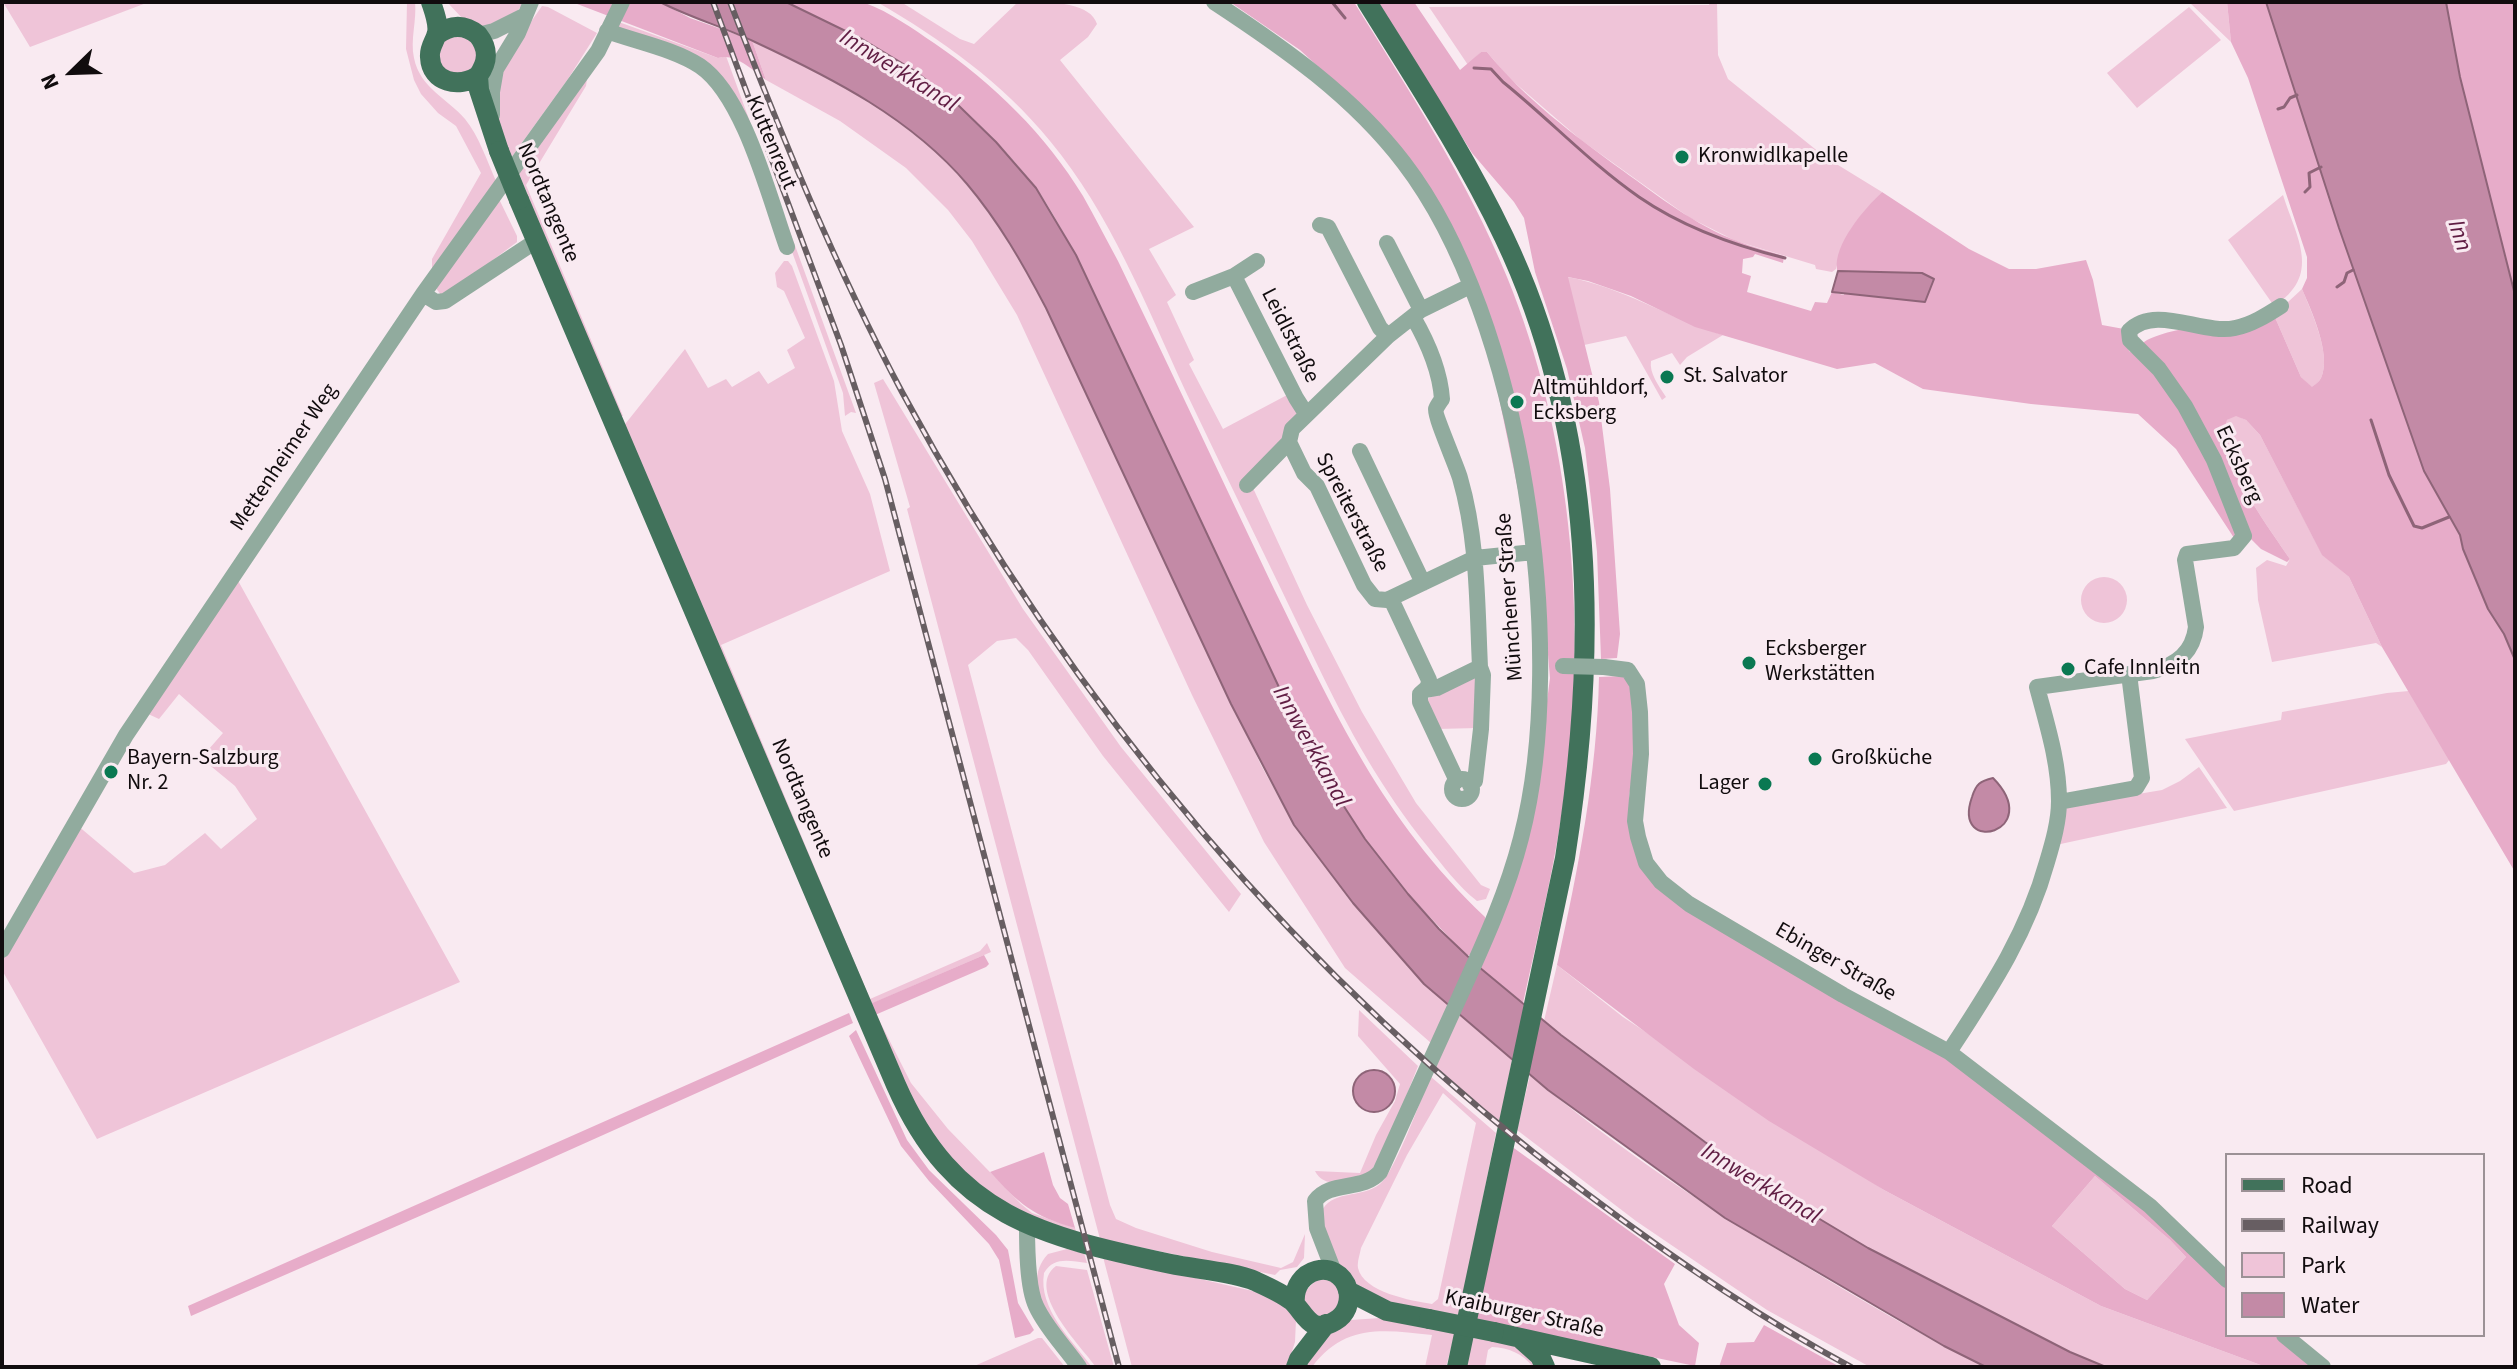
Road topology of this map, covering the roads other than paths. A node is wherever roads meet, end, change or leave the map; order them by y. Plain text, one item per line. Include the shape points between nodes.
1 (431, 2) edge
2 (439, 2) edge
3 (1214, 2) edge
4 (1367, 2) edge
5 (620, 6) edge
6 (528, 9) edge
7 (607, 31) junction
8 (437, 35) junction
9 (475, 38) junction
10 (478, 76) junction
11 (457, 83) junction
12 (496, 143) junction
13 (1320, 225) dead end
14 (536, 241) junction
15 (1387, 243) dead end
16 (787, 247) dead end
17 (1257, 261) dead end
18 (1234, 276) junction
19 (1470, 286) junction
20 (1193, 292) dead end
21 (423, 294) junction
22 (2281, 306) dead end
23 (1417, 313) junction
24 (1388, 336) junction
25 (1309, 412) junction
26 (1289, 442) junction
27 (1360, 451) dead end
28 (1247, 485) dead end
29 (1534, 552) junction
30 (1475, 558) junction
31 (1423, 583) junction
32 (1391, 599) junction
33 (1541, 666) junction
34 (1480, 667) junction
35 (2129, 674) junction
36 (1426, 690) junction
37 (2059, 802) junction
38 (2, 950) edge
39 (1949, 1052) junction
40 (1317, 1228) junction
41 (1036, 1229) junction
42 (1334, 1272) junction
43 (1306, 1276) junction
44 (2225, 1278) edge
45 (1256, 1281) junction
46 (1348, 1291) junction
47 (1297, 1309) junction
48 (1387, 1311) junction
49 (1333, 1321) junction
50 (2286, 1337) edge
51 (1519, 1338) junction
52 (1564, 1354) edge
53 (1617, 1360) junction
54 (1298, 1363) edge
55 (1079, 1367) edge
56 (1457, 1367) edge
57 (1548, 1367) edge
58 (1593, 1367) edge
59 (1651, 1367) edge
60 (2323, 1367) edge

1 - 8 main road, Nordtangente
2 - 9 main road
3 - 19 street, Münchener Straße via 1307,67 1390,145 1434,210
4 - 56 main road via 1452,138 1505,239 1539,327 1571,442 1581,510 1583,706 1576,784 1565,858
5 - 7 street, Mettenheimer Weg
6 - 9 street
6 - 12 street via 496,69
7 - 16 street, Kuttenreut via 689,60 715,78 744,129
7 - 21 street, Mettenheimer Weg via 598,51
8 - 9 main road via 448,28
8 - 11 main road, Nordtangente via 431,66 444,80
9 - 10 main road via 486,61
10 - 11 main road
10 - 12 main road, Nordtangente
11 - 12 main road, Nordtangente
12 - 14 main road, Nordtangente, bridge
13 - 24 street via 1328,227
14 - 21 street via 445,301
14 - 41 main road, Nordtangente via 906,1108 954,1177 1002,1213
15 - 23 street
17 - 18 street, Leidlstraße
18 - 20 street, Leidlstraße
18 - 25 street, Leidlstraße via 1296,398
19 - 23 street, Spreiterstraße
19 - 29 street, Münchener Straße via 1504,392
21 - 38 street, Mettenheimer Weg via 126,735
22 - 35 street, Ecksberg via 2233,329 2157,320 2129,331 2130,340 2185,406 2214,460 2244,536 2234,548 2187,554 2196,627 2191,646 2168,666
23 - 24 street, Spreiterstraße
23 - 30 street via 1437,371 1442,399 1436,416 1460,477
24 - 25 street, Spreiterstraße
25 - 26 street, Spreiterstraße via 1290,432
26 - 28 street, Spreiterstraße
26 - 32 street, Spreiterstraße via 1369,592 1375,599
27 - 31 street, Spreiterstraße
29 - 30 street, Spreiterstraße
29 - 33 street, Münchener Straße
30 - 31 street, Spreiterstraße
30 - 34 street
31 - 32 street, Spreiterstraße
32 - 36 street via 1429,680
33 - 39 street, Ebinger Straße, bridge via 1628,670 1637,684 1641,754 1635,821 1652,873 1689,904
33 - 40 street, Münchener Straße via 1529,804 1490,929 1380,1172 1369,1182 1321,1194 1314,1207
34 - 36 street
34 - 36 street via 1475,781 1464,783 1420,702
35 - 37 street via 2142,778 2136,788
35 - 37 street, Ecksberg via 2037,687 2052,741
37 - 39 street via 2055,836 2021,935
39 - 44 street, Ebinger Straße via 2150,1206
40 - 42 street
40 - 43 street, Münchener Straße
41 - 45 main road, Nordtangente
41 - 55 street via 1030,1287 1037,1308
42 - 43 main road
42 - 46 main road
43 - 45 main road, Nordtangente
43 - 47 main road via 1295,1290
45 - 47 main road, Nordtangente
46 - 48 main road, Kraiburger Straße
46 - 49 main road via 1348,1305
47 - 49 main road via 1311,1323
47 - 54 main road
48 - 49 main road, Kraiburger Straße
48 - 51 main road, Kraiburger Straße, bridge
49 - 54 main road
50 - 60 street
51 - 52 main road, Kraiburger Straße
51 - 57 main road
52 - 53 main road, Kraiburger Straße
52 - 57 main road
53 - 58 main road
53 - 59 main road, Kraiburger Straße

